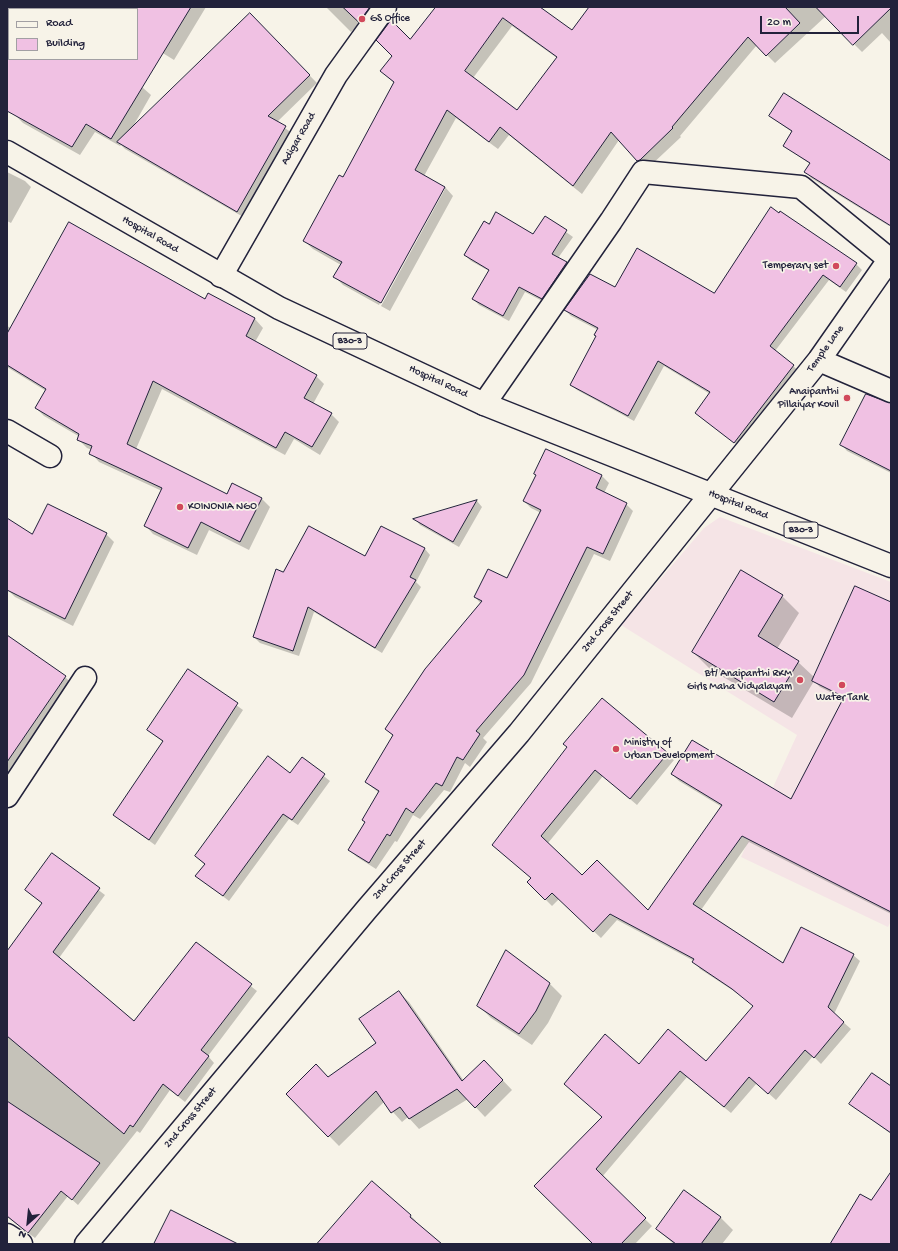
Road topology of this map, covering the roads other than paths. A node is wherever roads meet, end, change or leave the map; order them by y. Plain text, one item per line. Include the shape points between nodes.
1 (385, 7) edge
2 (7, 152) edge
3 (890, 258) edge
4 (221, 276) junction
5 (819, 360) junction
6 (891, 391) edge
7 (484, 404) junction
8 (7, 431) edge
9 (50, 456) dead end
10 (710, 494) junction
11 (891, 566) edge
12 (84, 678) dead end
13 (7, 796) edge
14 (7, 1235) edge
15 (21, 1244) edge
16 (86, 1244) edge

1 - 4 street, Adigar Road via 336,75
2 - 4 street, Hospital Road / B30-3
3 - 5 street, Temple Lane
3 - 7 street via 801,186 643,172
4 - 7 street, Hospital Road / B30-3 via 279,308
5 - 6 street
5 - 10 street, Temple Lane
7 - 10 street, Hospital Road / B30-3
8 - 9 street
10 - 11 street, Hospital Road / B30-3
10 - 16 street, 2nd Cross Street via 519,733
12 - 13 street
14 - 15 street

